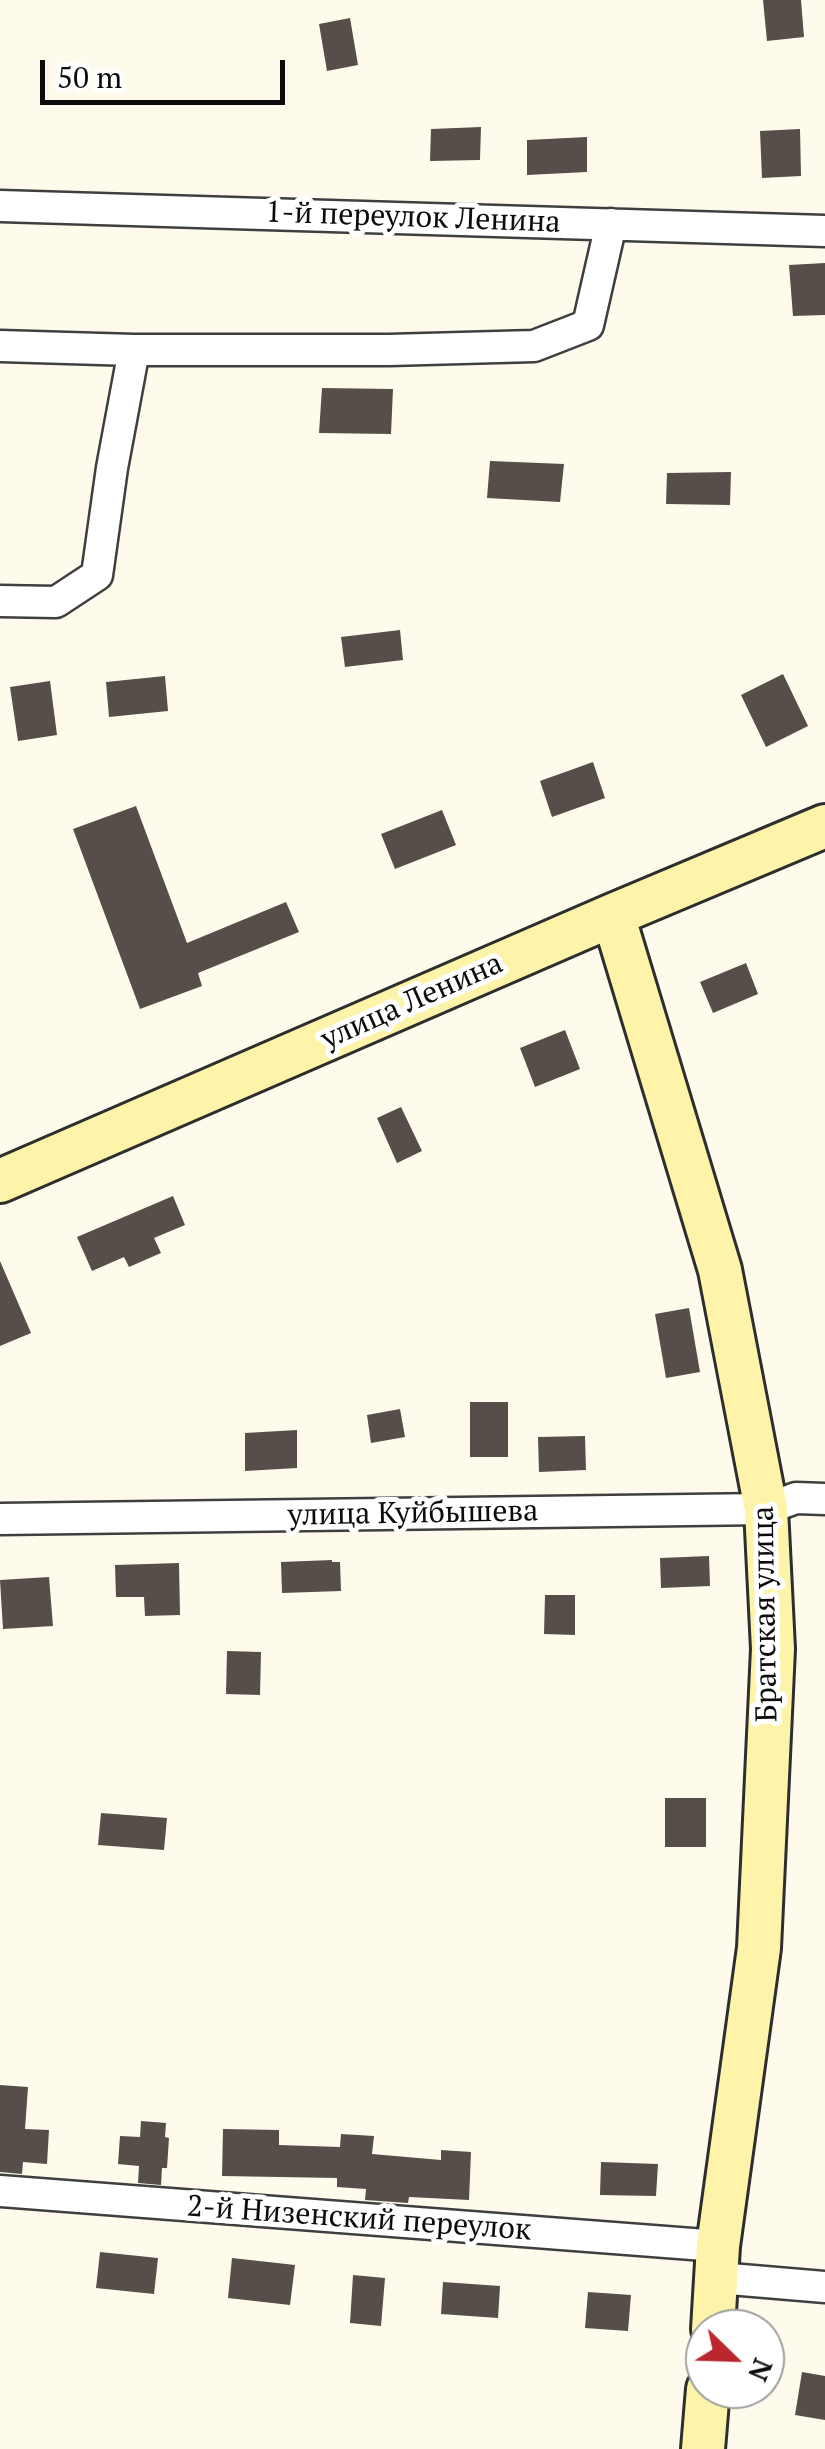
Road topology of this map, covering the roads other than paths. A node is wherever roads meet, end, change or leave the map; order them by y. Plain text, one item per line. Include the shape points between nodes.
1 (0, 206) edge
2 (611, 224) junction
3 (825, 230) edge
4 (0, 346) edge
5 (134, 350) junction
6 (0, 601) edge
7 (825, 826) edge
8 (613, 915) junction
9 (0, 1182) edge
10 (825, 1498) edge
11 (766, 1508) junction
12 (0, 1519) edge
13 (0, 2191) edge
14 (718, 2262) junction
15 (825, 2287) edge
16 (714, 2309) edge
17 (706, 2409) edge
18 (703, 2449) edge

1 - 2 street, 1-й переулок Ленина
2 - 3 street, 1-й переулок Ленина
2 - 5 street via 588,325 534,346
4 - 5 street
5 - 6 street via 97,575 56,602
7 - 8 street, улица Ленина
8 - 9 street, улица Ленина
8 - 11 street, Братская улица via 720,1270
10 - 11 street, улица Куйбышева
11 - 12 street, улица Куйбышева
11 - 14 street, Братская улица via 773,1649 759,1948
13 - 14 street, 2-й Низенский переулок
14 - 15 street, 2-й Низенский переулок
14 - 16 street, Братская улица
17 - 18 street

